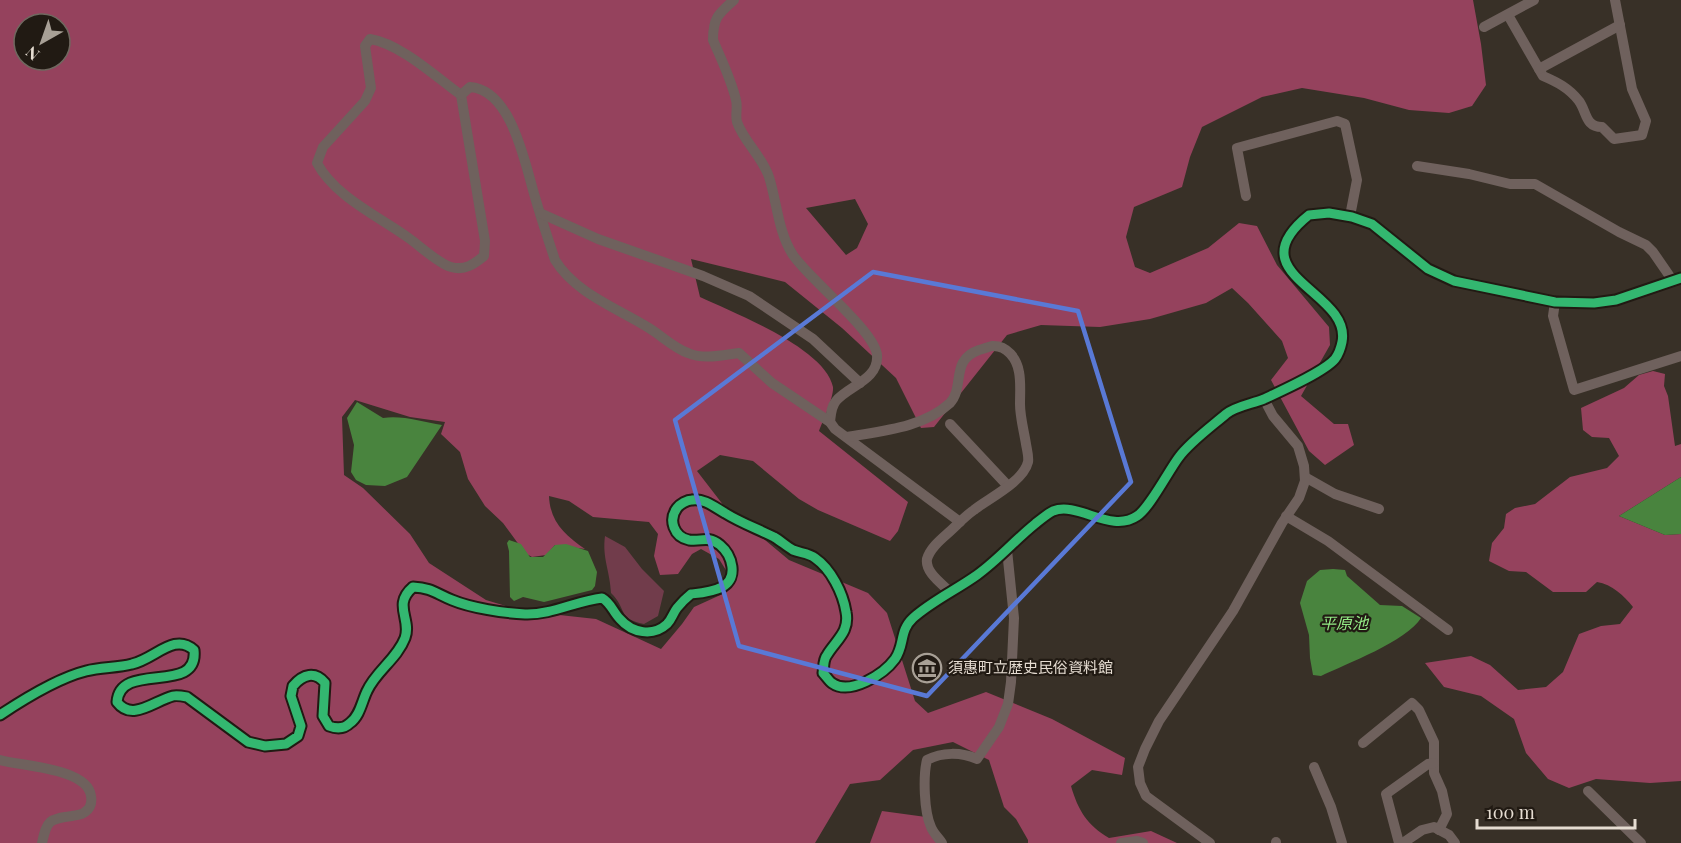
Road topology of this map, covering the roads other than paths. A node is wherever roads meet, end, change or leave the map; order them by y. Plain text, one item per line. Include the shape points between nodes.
1 (734, 0) edge
2 (1534, 0) edge
3 (1615, 0) edge
4 (1508, 15) junction
5 (1620, 25) junction
6 (1484, 27) dead end
7 (1539, 69) junction
8 (460, 95) junction
9 (1417, 166) dead end
10 (1246, 196) dead end
11 (540, 213) junction
12 (1350, 216) junction
13 (1677, 280) edge
14 (1555, 302) junction
15 (1681, 356) edge
16 (860, 383) junction
17 (1264, 399) junction
18 (830, 422) junction
19 (950, 424) dead end
20 (847, 437) junction
21 (1305, 477) junction
22 (1008, 486) junction
23 (1379, 509) dead end
24 (1286, 516) junction
25 (960, 522) junction
26 (1007, 550) junction
27 (949, 591) junction
28 (1448, 630) dead end
29 (0, 715) edge
30 (1363, 743) dead end
31 (0, 760) edge
32 (1434, 763) junction
33 (1314, 767) dead end
34 (1588, 791) dead end
35 (1439, 830) junction
36 (42, 843) edge
37 (942, 843) edge
38 (1121, 843) edge
39 (1143, 843) edge
40 (1210, 843) edge
41 (1342, 843) edge
42 (1401, 843) edge
43 (1455, 843) edge
44 (1641, 843) edge

1 - 16 street via 716,18 713,40 737,102 736,119 769,175 791,252 874,347 875,366
2 - 4 street
3 - 5 street
4 - 6 street
4 - 7 street
5 - 7 street
5 - 7 street via 1632,89 1646,121 1642,135 1614,139 1602,127 1589,124 1580,102
8 - 8 street via 401,51 370,39 365,46 371,87 365,101 323,147 318,163 323,175 363,209 449,267 462,269 484,256 485,241
8 - 11 street via 470,87 482,88 509,119
9 - 13 street via 1510,184 1535,184 1646,245
10 - 12 street via 1237,148 1337,121 1345,124 1357,180
11 - 16 street via 749,296 813,339
11 - 18 street via 555,260 563,273 589,293 687,353 701,357 739,353 772,383
12 - 14 street via 1372,224 1428,269 1454,281
12 - 17 street via 1309,215 1288,235 1286,263 1294,277 1336,314 1343,332 1335,359
13 - 14 street via 1616,300
14 - 15 street via 1552,316 1574,390
16 - 18 street via 837,400
17 - 21 street via 1298,446
17 - 26 street via 1229,412 1181,454 1137,516 1122,521 1105,520 1066,509 1054,511
18 - 20 street
19 - 22 street
20 - 22 street via 914,423 939,411 956,394 962,363 973,352 992,346 1002,348 1018,364 1028,461 1024,472
20 - 25 street
21 - 23 street via 1335,494
21 - 24 street via 1299,498
22 - 25 street
24 - 28 street via 1328,541
24 - 40 street via 1233,611 1159,721 1138,768 1146,796
25 - 27 street via 936,545 927,560 928,569
26 - 27 street via 978,575
26 - 37 street via 1014,618 1008,704 999,727 977,759 951,754 927,760 927,812 931,828
27 - 29 street via 904,628 900,650 883,671 867,682 848,687 833,684 823,673 825,657 846,627 846,613 840,591 826,569 814,557 693,499 678,506 674,529 689,540 711,540 725,550 732,568 730,579 723,587 691,594 664,626 651,632 631,628 602,598 523,614 476,607 413,587 403,600 405,637 367,690 352,723 342,728 329,726 323,716 325,683 312,675 293,686 291,696 301,726 298,736 286,744 265,746 248,742 187,697 175,695 137,711 128,712 121,707 117,695 134,681 179,674 192,667 194,650 178,642 133,664 86,671
30 - 32 street via 1412,703 1434,741
31 - 36 street via 54,769 84,783 91,792 88,810 49,822
32 - 35 street via 1447,814
32 - 42 street via 1386,794
33 - 41 street
34 - 44 street
35 - 42 street via 1422,830
35 - 43 street
38 - 39 street

